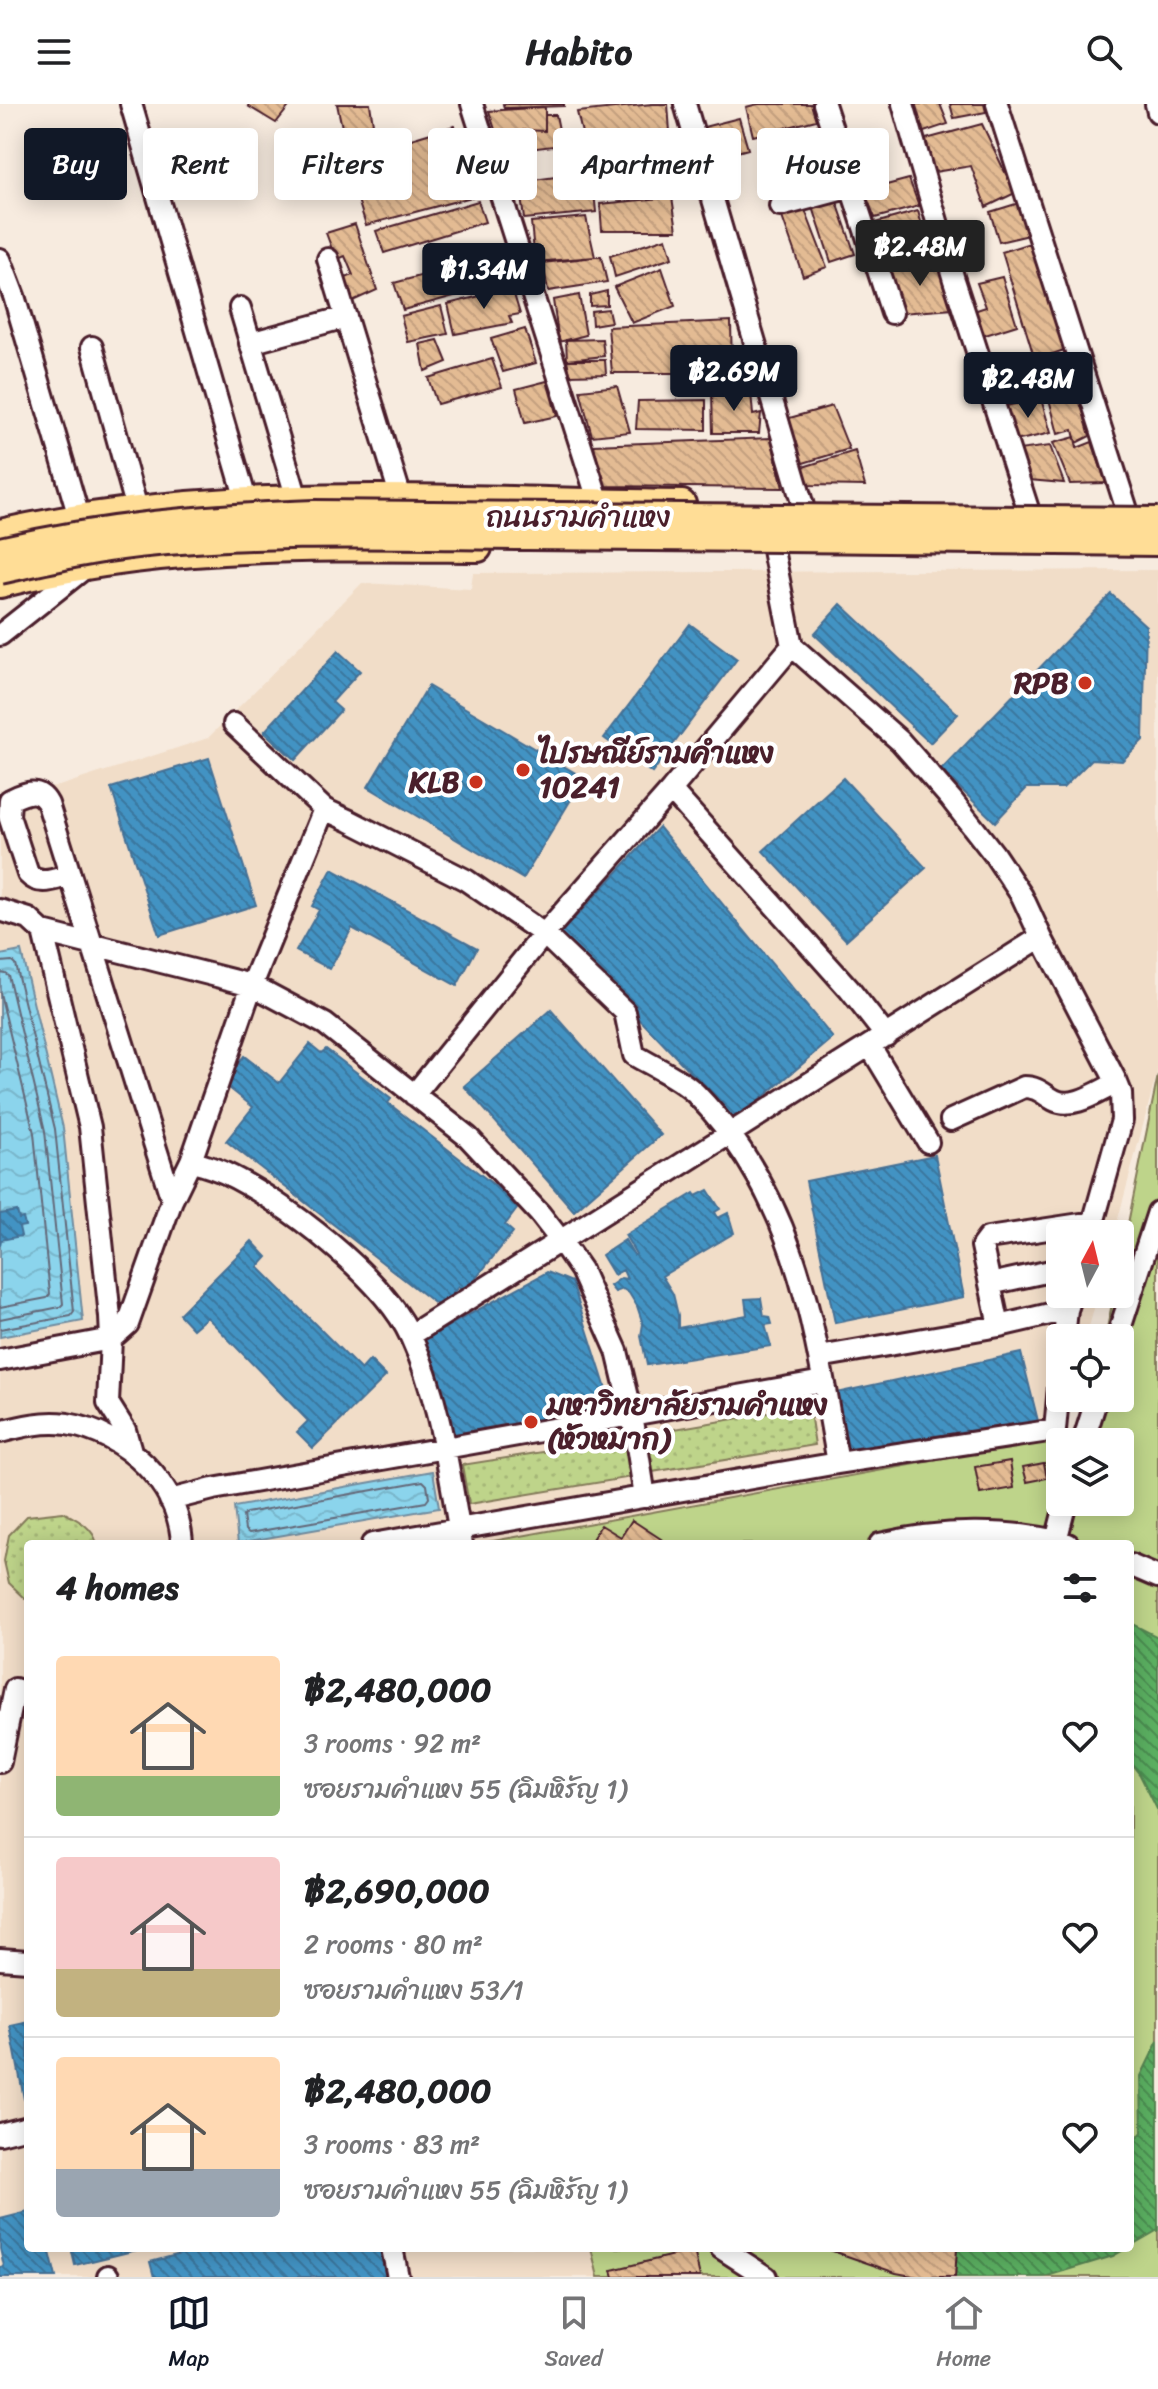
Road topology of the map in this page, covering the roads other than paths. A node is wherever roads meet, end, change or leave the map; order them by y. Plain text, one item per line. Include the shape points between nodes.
1 (131, 104) edge
2 (472, 104) edge
3 (685, 104) edge
4 (824, 104) edge
5 (903, 104) edge
6 (997, 104) edge
7 (1156, 104) edge
8 (1158, 112) edge
9 (832, 128) edge
10 (802, 200) edge
11 (855, 200) edge
12 (780, 206) dead end
13 (0, 259) edge
14 (328, 259) dead end
15 (240, 308) dead end
16 (892, 313) dead end
17 (346, 317) junction
18 (250, 343) junction
19 (92, 347) dead end
20 (401, 498) junction
21 (292, 499) junction
22 (338, 499) junction
23 (433, 499) junction
24 (246, 500) junction
25 (479, 500) junction
26 (599, 503) junction
27 (803, 506) junction
28 (137, 509) junction
29 (1028, 509) junction
30 (1127, 510) junction
31 (1158, 511) edge
32 (79, 517) junction
33 (1158, 521) edge
34 (0, 533) edge
35 (1158, 542) edge
36 (344, 546) junction
37 (291, 548) junction
38 (435, 548) junction
39 (481, 548) junction
40 (773, 550) junction
41 (0, 551) edge
42 (1158, 552) edge
43 (89, 565) junction
44 (3, 582) edge
45 (0, 635) edge
46 (792, 646) junction
47 (234, 724) dead end
48 (671, 790) junction
49 (324, 809) junction
50 (70, 875) dead end
51 (0, 893) edge
52 (0, 910) edge
53 (36, 926) junction
54 (544, 934) junction
55 (1041, 937) junction
56 (92, 945) junction
57 (252, 985) junction
58 (878, 1041) junction
59 (1117, 1083) junction
60 (414, 1095) junction
61 (951, 1120) dead end
62 (728, 1133) junction
63 (928, 1142) dead end
64 (191, 1161) junction
65 (172, 1200) junction
66 (1158, 1212) edge
67 (1094, 1220) edge
68 (1046, 1233) edge
69 (561, 1241) junction
70 (1046, 1272) edge
71 (990, 1284) junction
72 (1052, 1308) edge
73 (1122, 1324) edge
74 (999, 1326) junction
75 (411, 1335) junction
76 (111, 1339) junction
77 (819, 1357) junction
78 (0, 1360) edge
79 (823, 1381) junction
80 (1057, 1412) edge
81 (632, 1414) junction
82 (0, 1432) edge
83 (445, 1449) junction
84 (131, 1451) junction
85 (838, 1463) junction
86 (645, 1497) junction
87 (170, 1500) junction
88 (1065, 1516) edge
89 (461, 1537) edge
90 (182, 1540) edge
91 (423, 1540) edge
92 (896, 1540) edge
93 (1046, 1540) edge
94 (1062, 1540) edge
95 (1134, 1567) edge
96 (1158, 1577) edge
97 (14, 1687) edge
98 (0, 1762) edge
99 (0, 1959) edge
100 (24, 1961) edge
101 (24, 2128) edge
102 (0, 2134) edge
103 (393, 2252) edge
104 (727, 2252) edge
105 (398, 2277) edge
106 (766, 2277) edge

1 - 24 street
2 - 26 street
3 - 27 street
4 - 9 street
5 - 29 street
6 - 30 street
7 - 8 street
10 - 12 street
11 - 16 street
13 - 32 street
14 - 17 street
15 - 18 street
17 - 18 street
17 - 20 street
18 - 21 street
19 - 28 street
20 - 22 main road, ถนนรามคำแหง
20 - 23 main road, ถนนรามคำแหง
21 - 22 main road, ถนนรามคำแหง
21 - 24 main road, ถนนรามคำแหง
21 - 37 main road
22 - 36 main road
23 - 25 main road, ถนนรามคำแหง
23 - 38 main road
24 - 28 main road, ถนนรามคำแหง
25 - 26 main road, ถนนรามคำแหง
25 - 39 main road
26 - 27 main road, ถนนรามคำแหง
27 - 29 main road, ถนนรามคำแหง
28 - 32 main road, ถนนรามคำแหง
29 - 30 main road, ถนนรามคำแหง
30 - 31 main road, ถนนรามคำแหง
32 - 34 main road, ถนนรามคำแหง
33 - 41 main road, ถนนรามคำแหง, bridge via 314,514 132,526
35 - 44 main road, ถนนรามคำแหง, bridge via 246,536 134,545 44,560
36 - 37 main road, ถนนรามคำแหง
36 - 38 main road, ถนนรามคำแหง
37 - 43 main road, ถนนรามคำแหง via 155,555
38 - 39 main road, ถนนรามคำแหง
39 - 40 main road, ถนนรามคำแหง
40 - 42 main road, ถนนรามคำแหง
40 - 46 street
43 - 44 main road, ถนนรามคำแหง
43 - 45 street
46 - 48 street
46 - 55 street via 900,741 951,799 1022,896
47 - 49 street
48 - 54 street
48 - 58 street via 849,989
49 - 54 street via 466,880
49 - 57 street
50 - 56 street
51 - 53 street
52 - 53 street
53 - 56 street
53 - 76 street via 90,1127
54 - 60 street
54 - 62 street via 625,1012 634,1055 694,1092
55 - 58 street
55 - 59 street
56 - 57 street
56 - 65 street
57 - 60 street via 325,1024
57 - 64 street
58 - 62 street
58 - 63 street
59 - 61 street via 1067,1103 1024,1087
59 - 67 street via 1122,1120
60 - 69 street via 468,1137
62 - 69 street
62 - 77 street via 762,1183 789,1242
64 - 65 street
64 - 75 street via 255,1189 321,1236 377,1287
65 - 76 street via 128,1324
66 - 73 street
68 - 71 street via 984,1240
69 - 75 street
69 - 81 street via 581,1270 617,1351
70 - 71 street
71 - 74 street
72 - 74 street
74 - 77 street
75 - 83 street
76 - 78 street
76 - 84 street via 108,1403
77 - 79 street
79 - 81 street
79 - 85 street
80 - 85 street via 1055,1430
81 - 83 street
81 - 86 street
82 - 84 street via 28,1424 66,1424 103,1435
83 - 87 street
83 - 89 street
84 - 87 street
85 - 86 street
86 - 89 street
87 - 90 street
88 - 94 street
89 - 91 street
92 - 93 street via 984,1532
95 - 96 street
97 - 98 street
99 - 100 street
101 - 102 street
103 - 105 street
104 - 106 street

